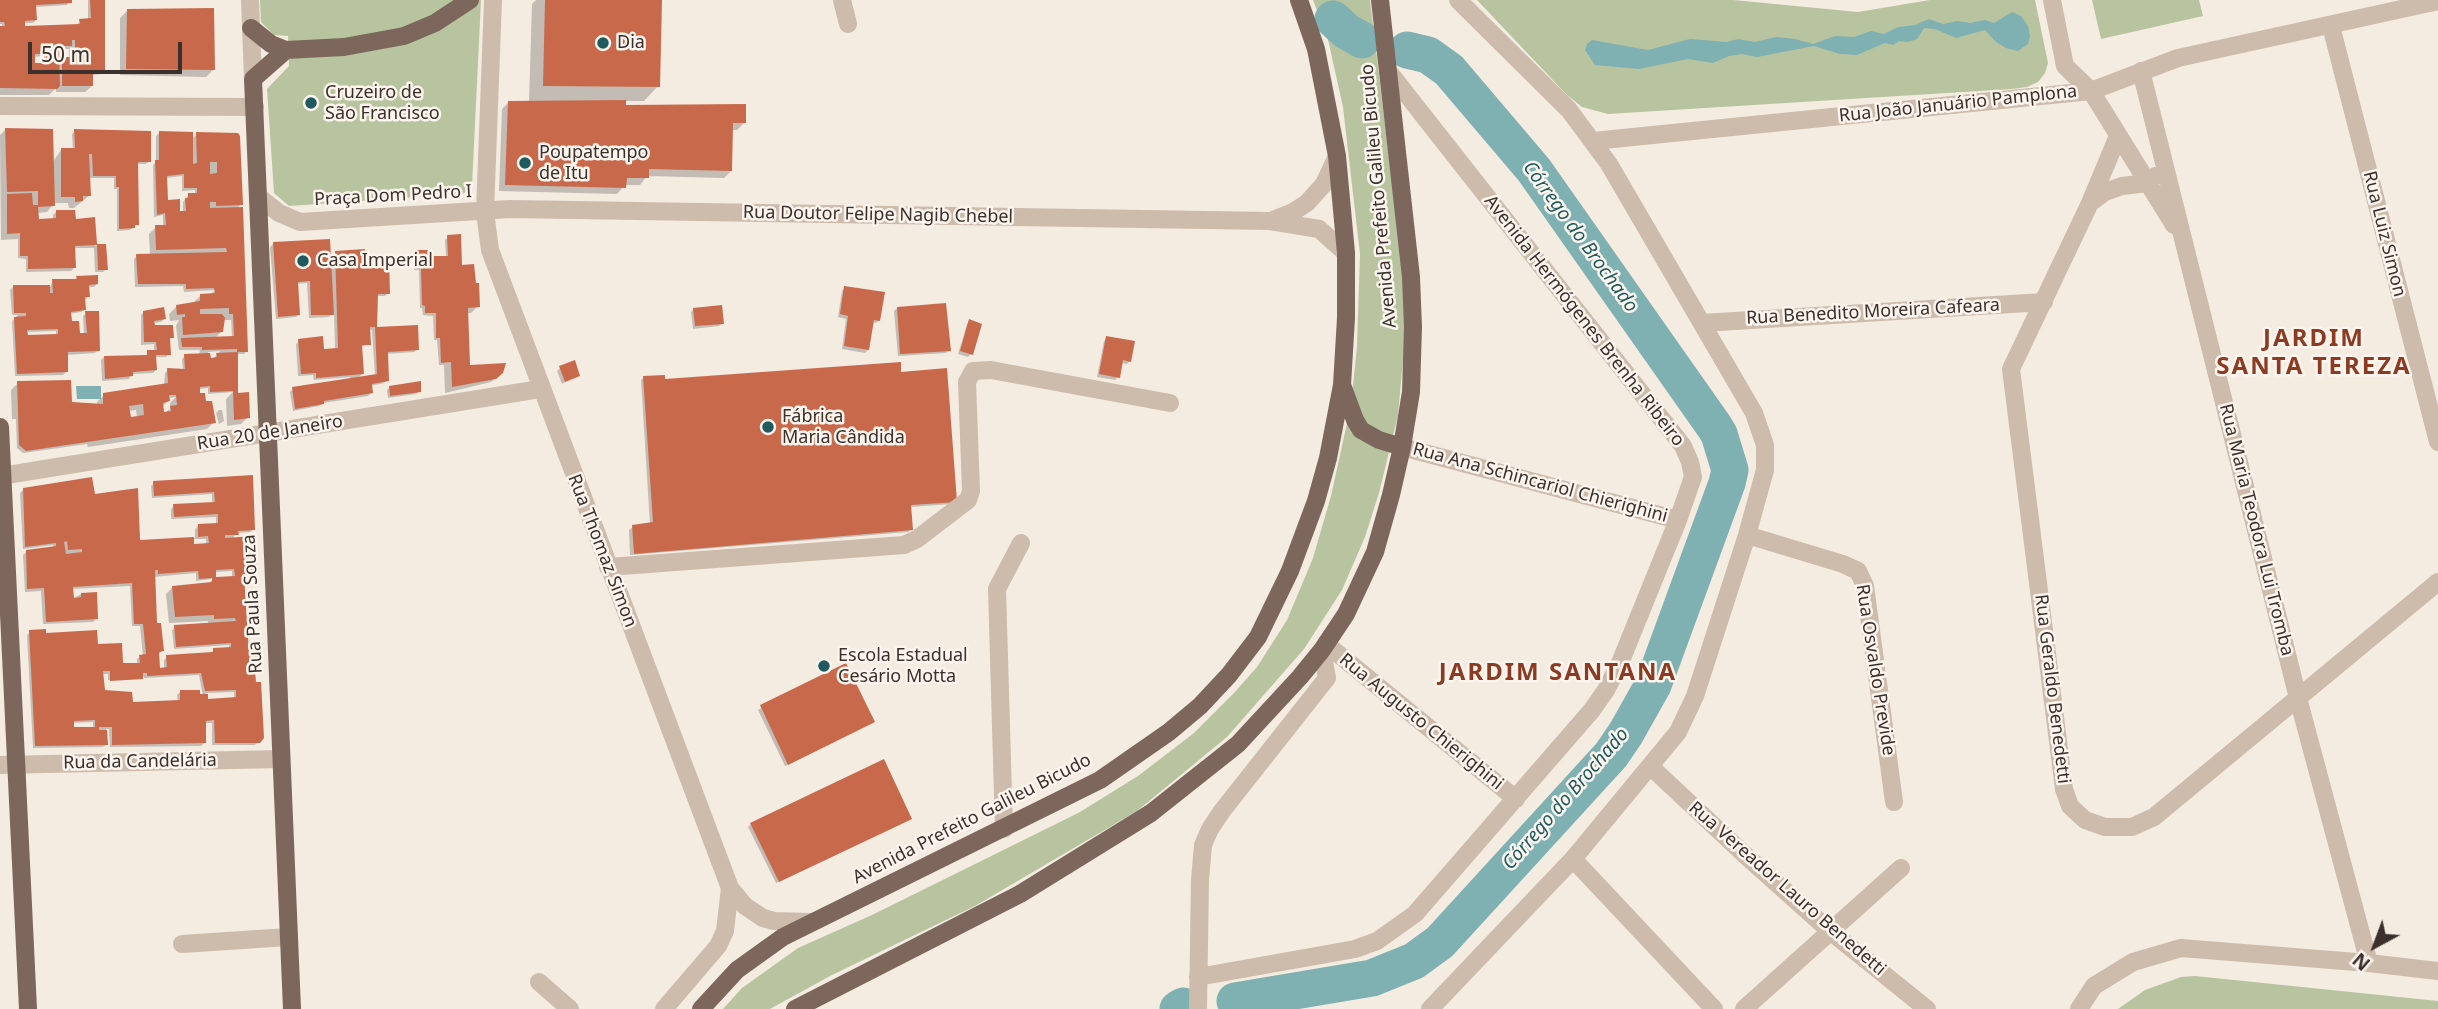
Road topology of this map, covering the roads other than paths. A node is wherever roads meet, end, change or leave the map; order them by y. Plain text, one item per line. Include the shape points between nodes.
1 (250, 0) edge
2 (470, 0) edge
3 (493, 0) edge
4 (842, 0) edge
5 (1299, 0) edge
6 (1380, 0) edge
7 (1458, 0) edge
8 (2052, 0) edge
9 (2438, 1) edge
10 (848, 24) dead end
11 (2331, 26) junction
12 (251, 28) junction
13 (286, 50) junction
14 (2141, 71) junction
15 (1389, 72) junction
16 (253, 79) junction
17 (2091, 91) junction
18 (0, 106) edge
19 (255, 107) junction
20 (2118, 135) junction
21 (1593, 141) junction
22 (1337, 156) junction
23 (2164, 159) junction
24 (2148, 183) junction
25 (259, 197) junction
26 (2090, 203) junction
27 (485, 212) junction
28 (1270, 221) junction
29 (2183, 240) junction
30 (1346, 253) junction
31 (2044, 302) junction
32 (1702, 323) junction
33 (1342, 385) junction
34 (540, 389) junction
35 (1170, 402) dead end
36 (0, 427) edge
37 (268, 433) junction
38 (2438, 442) edge
39 (1402, 447) junction
40 (1, 475) edge
41 (1678, 520) junction
42 (1747, 535) junction
43 (1021, 543) dead end
44 (608, 567) junction
45 (2438, 582) edge
46 (1324, 647) junction
47 (2298, 698) junction
48 (281, 759) junction
49 (8, 764) edge
50 (1651, 766) junction
51 (1516, 799) junction
52 (1894, 802) dead end
53 (1004, 829) junction
54 (1573, 859) junction
55 (1901, 868) dead end
56 (730, 888) junction
57 (810, 922) junction
58 (1830, 931) junction
59 (288, 937) junction
60 (182, 944) dead end
61 (2369, 962) junction
62 (2438, 971) edge
63 (1198, 977) junction
64 (539, 982) dead end
65 (28, 1009) edge
66 (292, 1009) edge
67 (570, 1009) edge
68 (664, 1009) edge
69 (701, 1009) edge
70 (795, 1009) edge
71 (1198, 1009) edge
72 (1430, 1009) edge
73 (1714, 1009) edge
74 (1744, 1009) edge
75 (1927, 1009) edge
76 (2079, 1009) edge

1 - 12 street
2 - 13 main road via 404,36 344,47
3 - 27 street, Praça Dom Pedro I
4 - 10 street
5 - 22 main road, Avenida Prefeito Galileu Bicudo via 1316,48
6 - 15 main road, Avenida Prefeito Galileu Bicudo
7 - 21 street via 1569,110
8 - 17 street, Rua Maria Teodora Lui Tromba via 2065,66
9 - 11 street, Rua João Januário Pamplona
11 - 14 street, Rua João Januário Pamplona via 2178,58
11 - 38 street, Rua Luiz Simon
12 - 13 main road
12 - 16 street
13 - 16 main road
14 - 17 street, Rua João Januário Pamplona
14 - 23 street, Rua Maria Teodora Lui Tromba
15 - 39 main road, Avenida Prefeito Galileu Bicudo via 1413,327 1411,392
15 - 41 street, Avenida Hermógenes Brenha Ribeiro via 1683,446 1693,477
16 - 19 main road
17 - 20 street, Rua Maria Teodora Lui Tromba
17 - 21 street, Rua João Januário Pamplona
18 - 19 street
19 - 25 main road
20 - 24 street, Rua Maria Teodora Lui Tromba
20 - 26 street, Rua Geraldo Benedetti
21 - 32 street
22 - 28 street, Rua Doutor Felipe Nagib Chebel via 1324,184 1307,203
22 - 30 main road, Avenida Prefeito Galileu Bicudo
23 - 24 street
23 - 29 street, Rua Maria Teodora Lui Tromba
24 - 26 street via 2122,186
24 - 29 street, Rua Maria Teodora Lui Tromba
25 - 27 street, Praça Dom Pedro I via 279,214 300,222
25 - 37 main road, Rua Paula Souza
26 - 31 street, Rua Geraldo Benedetti
27 - 28 street, Rua Doutor Felipe Nagib Chebel
27 - 34 street, Rua Thomaz Simon via 490,250
28 - 30 street, Rua Doutor Felipe Nagib Chebel via 1319,229
29 - 47 street, Rua Maria Teodora Lui Tromba
30 - 33 main road, Avenida Prefeito Galileu Bicudo
31 - 32 street, Rua Benedito Moreira Cafeara
31 - 47 street, Rua Geraldo Benedetti via 2011,369 2064,789 2070,806 2085,820 2105,827 2132,827 2154,817
32 - 42 street via 1754,413 1765,445 1765,470
33 - 39 main road via 1361,430
33 - 53 main road, Avenida Prefeito Galileu Bicudo via 1322,480 1290,571 1258,637 1230,675 1200,706 1138,755 1100,780
34 - 37 street, Rua 20 de Janeiro
34 - 44 street, Rua Thomaz Simon
35 - 44 street via 991,370 973,371 967,382 968,500 904,545
36 - 40 main road
37 - 40 street, Rua 20 de Janeiro
37 - 48 main road, Rua Paula Souza
39 - 41 street, Rua Ana Schincariol Chierighini
39 - 46 main road, Avenida Prefeito Galileu Bicudo via 1375,552 1346,614
40 - 49 main road
41 - 51 street, Avenida Hermógenes Brenha Ribeiro via 1606,690
42 - 50 street via 1695,696 1678,732
42 - 52 street, Rua Osvaldo Previde via 1858,571 1865,586
43 - 53 street via 997,589
44 - 56 street, Rua Thomaz Simon
45 - 47 street, Rua Geraldo Benedetti
46 - 51 street, Rua Augusto Chierighini
46 - 63 street via 1327,678 1222,811 1203,845
46 - 70 main road, Avenida Prefeito Galileu Bicudo via 1238,744 1151,813 1020,894
47 - 61 street, Rua Maria Teodora Lui Tromba
48 - 49 street, Rua da Candelária
48 - 59 main road, Rua Paula Souza
49 - 65 main road
50 - 54 street
50 - 58 street, Rua Vereador Lauro Benedetti
51 - 63 street, Avenida Hermógenes Brenha Ribeiro via 1415,914 1377,941 1355,949
53 - 57 main road, Avenida Prefeito Galileu Bicudo
54 - 72 street
54 - 73 street
55 - 58 street
56 - 57 street, Rua Thomaz Simon via 745,906 764,918
56 - 68 street, Rua Thomaz Simon via 725,931 718,946
57 - 69 main road, Avenida Prefeito Galileu Bicudo via 737,970
58 - 74 street
58 - 75 street, Rua Vereador Lauro Benedetti
59 - 60 street
59 - 66 main road, Rua Paula Souza
61 - 62 street
61 - 76 street via 2181,948 2133,962 2094,986
63 - 71 street
64 - 67 street

